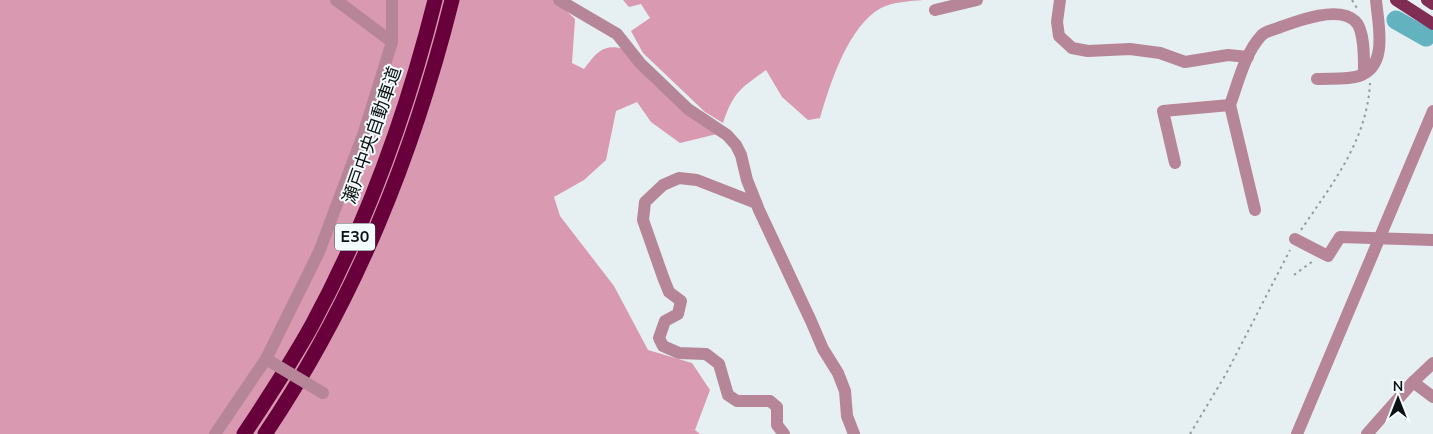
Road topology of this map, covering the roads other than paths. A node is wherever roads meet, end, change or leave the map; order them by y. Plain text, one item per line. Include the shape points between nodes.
1 (336, 0) edge
2 (392, 0) edge
3 (435, 0) edge
4 (452, 0) edge
5 (558, 0) edge
6 (977, 0) edge
7 (1060, 0) edge
8 (1376, 0) edge
9 (1396, 0) edge
10 (1427, 0) edge
11 (1433, 4) edge
12 (935, 10) dead end
13 (1433, 24) edge
14 (392, 42) junction
15 (1248, 57) junction
16 (1367, 72) junction
17 (1317, 79) dead end
18 (1230, 105) junction
19 (1433, 111) edge
20 (1175, 163) dead end
21 (756, 203) junction
22 (1255, 210) dead end
23 (1380, 238) junction
24 (1295, 239) road end
25 (1433, 240) edge
26 (266, 359) junction
27 (1433, 363) edge
28 (1413, 382) junction
29 (323, 393) dead end
30 (1433, 397) edge
31 (215, 434) edge
32 (244, 434) edge
33 (265, 434) edge
34 (784, 434) edge
35 (854, 434) edge
36 (1297, 434) edge
37 (1367, 434) edge

1 - 14 street
2 - 14 street
3 - 32 highway, 瀬戸中央自動車道 / E30 via 390,148 341,269 312,326
4 - 33 highway, 瀬戸中央自動車道 / E30 via 425,99 382,218 327,333
5 - 21 street via 617,34 640,63 688,109 727,135 741,155
6 - 12 street
7 - 15 street via 1059,36 1072,48 1088,51 1130,49 1160,53 1185,62 1228,55
8 - 16 street via 1380,28 1378,49 1376,64
9 - 13 main road
10 - 11 main road
14 - 26 street via 364,132 319,252
15 - 16 street via 1263,33 1309,18 1339,15 1356,22 1360,30
15 - 18 street
16 - 17 street via 1358,76
18 - 20 street via 1163,111
18 - 22 street
19 - 23 street
21 - 34 street via 697,180 679,178 663,185 645,202 643,220 669,292 680,301 678,314 665,321 659,338 663,346 679,352 706,354 719,364 728,395 737,401 770,401 777,407 777,425
21 - 35 street via 823,349 838,373
23 - 24 street via 1340,237 1328,256
23 - 25 street
23 - 36 street
26 - 29 street, bridge
26 - 31 street
27 - 28 street
28 - 30 street
28 - 37 street

